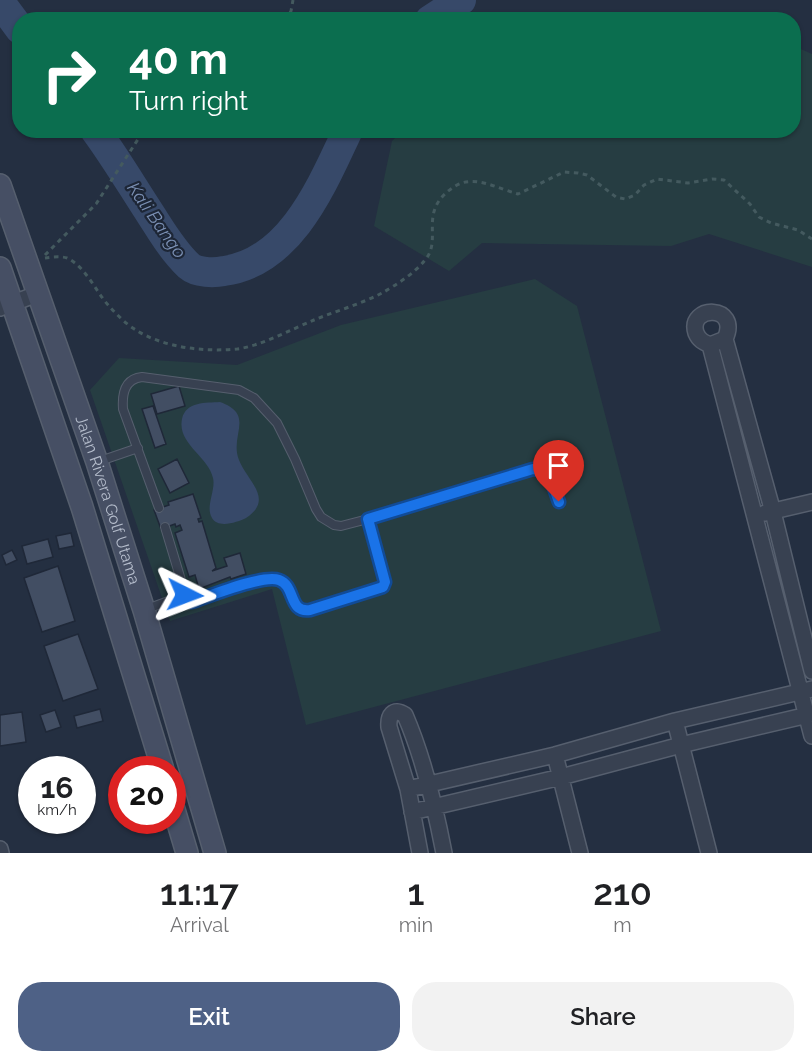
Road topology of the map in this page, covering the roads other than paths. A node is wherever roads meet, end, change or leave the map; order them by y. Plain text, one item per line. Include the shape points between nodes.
1 (0, 185) edge
2 (0, 268) edge
3 (37, 294) junction
4 (6, 306) edge
5 (138, 448) junction
6 (96, 462) junction
7 (559, 502) dead end
8 (812, 502) edge
9 (159, 508) dead end
10 (773, 512) junction
11 (755, 515) junction
12 (368, 519) junction
13 (165, 527) dead end
14 (185, 595) junction
15 (144, 610) junction
16 (812, 671) edge
17 (806, 691) edge
18 (809, 714) edge
19 (675, 721) junction
20 (812, 736) edge
21 (681, 745) junction
22 (555, 755) junction
23 (159, 756) edge
24 (561, 777) junction
25 (428, 784) junction
26 (408, 789) junction
27 (435, 806) junction
28 (412, 812) junction
29 (181, 834) edge
30 (187, 853) edge
31 (215, 853) edge
32 (420, 853) edge
33 (444, 853) edge
34 (580, 853) edge
35 (709, 853) edge

1 - 3 street, Jalan Rivera Golf Utama
2 - 4 street, Jalan Rivera Golf Utama
3 - 4 street
3 - 6 street, Jalan Rivera Golf Utama
4 - 23 street, Jalan Rivera Golf Utama via 82,507
5 - 6 lane
5 - 9 lane
5 - 12 lane via 123,410 122,396 134,378 239,390 255,398 277,423 321,517 341,526
6 - 15 street, Jalan Rivera Golf Utama
7 - 12 lane via 548,471 533,469
8 - 10 street
10 - 11 street
10 - 11 street via 718,342
10 - 16 street
11 - 17 street
12 - 14 lane via 385,582 383,587 305,611 295,605 289,587 275,579 192,602
13 - 14 lane
14 - 15 lane
15 - 31 street, Jalan Rivera Golf Utama
17 - 18 street
17 - 19 street
18 - 20 street
18 - 21 street
19 - 21 street
19 - 22 street
21 - 24 street
21 - 35 street
22 - 24 street
22 - 25 street
24 - 27 street
24 - 34 street
25 - 26 street
25 - 26 street via 405,715 396,712 389,717 389,727
25 - 27 street
26 - 28 street
27 - 28 street
27 - 33 street
28 - 32 street
29 - 30 street

